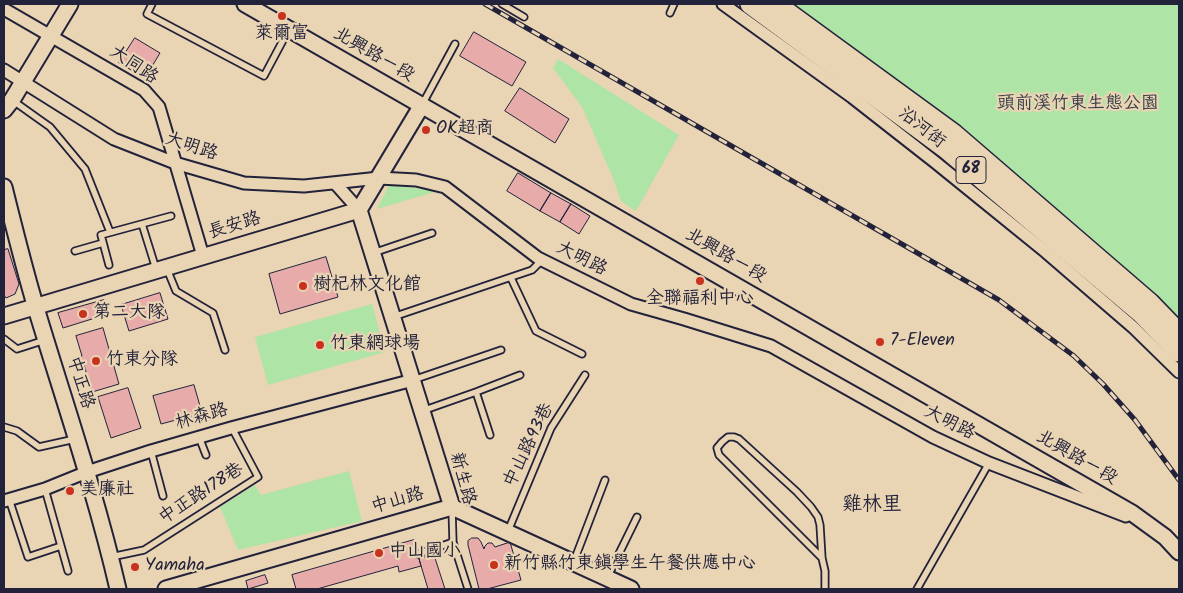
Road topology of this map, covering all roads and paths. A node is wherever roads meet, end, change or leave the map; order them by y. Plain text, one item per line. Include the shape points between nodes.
1 (70, 4) edge
2 (152, 4) edge
3 (245, 4) edge
4 (502, 4) edge
5 (674, 4) edge
6 (724, 4) edge
7 (750, 4) edge
8 (776, 4) edge
9 (4, 9) edge
10 (670, 13) dead end
11 (524, 17) dead end
12 (289, 29) junction
13 (51, 36) junction
14 (455, 44) dead end
15 (4, 70) edge
16 (23, 82) junction
17 (8, 105) edge
18 (422, 105) junction
19 (175, 163) junction
20 (379, 178) junction
21 (335, 183) junction
22 (4, 187) edge
23 (359, 210) junction
24 (171, 216) dead end
25 (142, 224) junction
26 (110, 232) junction
27 (432, 233) dead end
28 (103, 242) junction
29 (75, 251) dead end
30 (373, 253) junction
31 (203, 256) junction
32 (542, 260) junction
33 (109, 265) dead end
34 (161, 269) junction
35 (510, 278) junction
36 (36, 306) junction
37 (4, 316) edge
38 (393, 317) junction
39 (1179, 333) edge
40 (4, 339) edge
41 (46, 339) junction
42 (225, 350) dead end
43 (501, 350) dead end
44 (1179, 352) edge
45 (582, 354) dead end
46 (1179, 372) edge
47 (520, 374) dead end
48 (585, 375) dead end
49 (412, 380) junction
50 (476, 392) junction
51 (422, 411) junction
52 (4, 427) edge
53 (231, 428) junction
54 (490, 435) dead end
55 (199, 437) junction
56 (76, 439) junction
57 (151, 451) junction
58 (206, 455) dead end
59 (989, 463) junction
60 (87, 472) junction
61 (605, 480) dead end
62 (44, 489) junction
63 (163, 496) dead end
64 (6, 500) edge
65 (452, 506) junction
66 (636, 517) dead end
67 (1146, 523) junction
68 (507, 533) junction
69 (453, 542) junction
70 (61, 546) junction
71 (1179, 552) edge
72 (418, 554) dead end
73 (111, 557) junction
74 (822, 558) junction
75 (573, 563) junction
76 (68, 571) dead end
77 (607, 578) junction
78 (189, 586) edge
79 (118, 589) edge
80 (166, 589) edge
81 (468, 589) edge
82 (631, 589) edge
83 (825, 589) edge
84 (917, 589) edge

1 - 13 street
2 - 12 lane via 147,14 264,76
3 - 12 street, 北興路ㄧ段
4 - 11 lane
5 - 10 lane
6 - 46 street, 沿河街 via 935,162 1046,252 1133,327
7 - 44 highway, 68 via 946,148 1142,314
8 - 39 highway, 68 via 954,134 1150,303
9 - 13 street, 大同路
12 - 18 street, 北興路ㄧ段
13 - 16 street
13 - 19 street, 大同路 via 144,90 159,107
14 - 18 lane
15 - 16 street, 大明路
16 - 17 street
16 - 19 street, 大明路 via 114,139
17 - 26 lane via 50,127 85,169
18 - 20 street
18 - 67 street, 北興路ㄧ段
19 - 21 street, 大明路 via 244,182 304,186
19 - 31 street, 大同路
20 - 21 street, 大明路
20 - 23 street
20 - 32 street, 大明路 via 445,186
21 - 23 street, 新生路
22 - 36 street, 中正路
23 - 30 street, 新生路
23 - 31 street, 長安路
24 - 25 lane
25 - 26 lane
25 - 34 lane
26 - 28 lane via 101,235
27 - 30 lane
28 - 29 lane
28 - 33 lane
30 - 38 street, 新生路
31 - 34 street, 長安路
32 - 35 lane via 532,270
32 - 59 street, 大明路 via 631,304 771,346 933,437
34 - 36 street, 長安路
34 - 42 lane via 176,290 213,313
35 - 38 lane
35 - 45 lane via 536,331
36 - 37 street, 長安路
36 - 41 street, 中正路
38 - 49 street, 新生路
40 - 41 lane via 17,349
41 - 56 street, 中正路
43 - 49 lane
47 - 50 lane
48 - 68 lane, 中山路93巷 via 551,428
49 - 51 street, 新生路
49 - 53 street, 林森路
50 - 51 lane
50 - 54 lane
51 - 65 street, 新生路
52 - 56 lane via 17,431 39,447
53 - 55 street, 林森路
53 - 73 lane, 中正路178巷 via 258,477 144,550
55 - 57 street, 林森路
55 - 58 lane
56 - 60 street, 中正路
57 - 60 street, 林森路
57 - 63 lane
59 - 67 street, 大明路
59 - 84 lane
60 - 62 street, 林森路
60 - 73 street, 中正路
61 - 75 lane
62 - 64 street, 林森路
62 - 70 lane
64 - 70 lane via 28,557
65 - 68 street, 中山路
65 - 69 lane, 新生路
65 - 78 street, 中山路
66 - 77 lane
67 - 71 street, 北興路ㄧ段
68 - 75 street, 中山路
69 - 72 lane
69 - 81 lane, 新生路
70 - 76 lane
73 - 79 street, 中正路
74 - 74 lane via 820,524 811,507 739,439 728,437 718,448 719,455
74 - 83 lane via 826,572
75 - 77 street, 中山路
77 - 82 street, 中山路
78 - 80 street, 中山路

